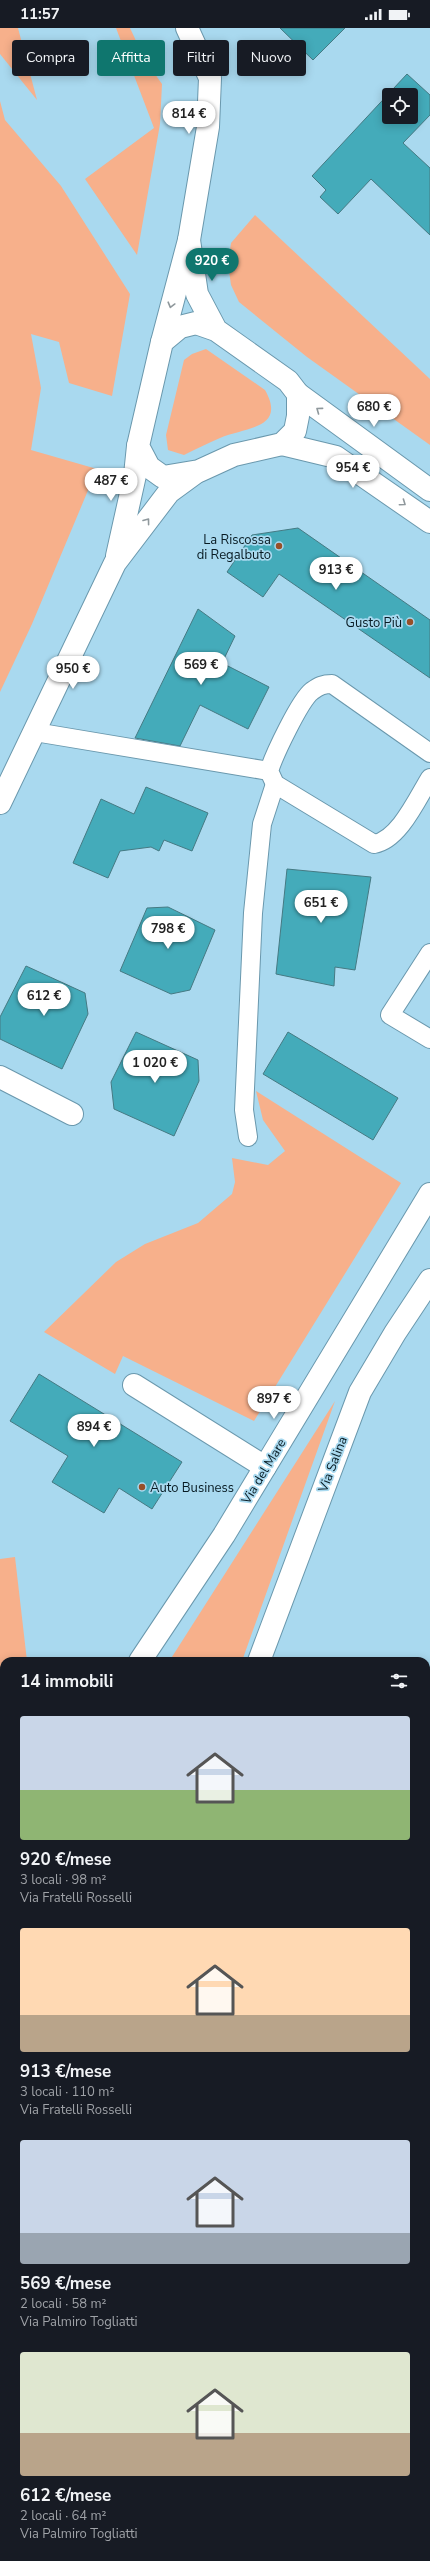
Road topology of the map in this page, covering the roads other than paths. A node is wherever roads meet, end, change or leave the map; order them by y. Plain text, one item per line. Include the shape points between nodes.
1 (187, 28) edge
2 (189, 240) junction
3 (216, 330) junction
4 (162, 342) junction
5 (298, 394) junction
6 (282, 444) junction
7 (138, 446) junction
8 (199, 471) junction
9 (430, 490) edge
10 (430, 522) edge
11 (115, 563) junction
12 (35, 732) junction
13 (430, 753) edge
14 (272, 778) junction
15 (430, 778) edge
16 (0, 802) edge
17 (430, 953) edge
18 (430, 1039) edge
19 (0, 1077) edge
20 (72, 1114) dead end
21 (248, 1137) dead end
22 (430, 1194) edge
23 (430, 1280) edge
24 (134, 1385) dead end
25 (265, 1467) junction
26 (143, 1657) edge
27 (261, 1657) edge

1 - 2 street via 210,78 208,127
2 - 3 street via 197,294
2 -> 4 street
3 - 4 street via 196,323 180,327
3 - 5 street via 288,381
4 - 7 street
5 - 6 street via 296,431
9 -> 5 street
6 - 8 street via 234,455
6 -> 10 street via 336,457
7 - 8 street via 149,467 163,477
7 - 11 street via 135,475
11 -> 8 street via 169,492
11 - 12 street
12 - 14 lane
12 - 16 street
13 - 14 lane via 332,684 322,684 310,692 275,752
14 - 15 lane via 374,844 384,843 394,835
14 - 21 lane via 262,824 252,913 244,1110
17 - 18 lane via 390,1015
19 - 20 street
22 - 25 street, Via del Mare
23 - 27 street, Via Salina via 360,1392
24 - 25 street
25 - 26 street, Via del Mare via 224,1535

